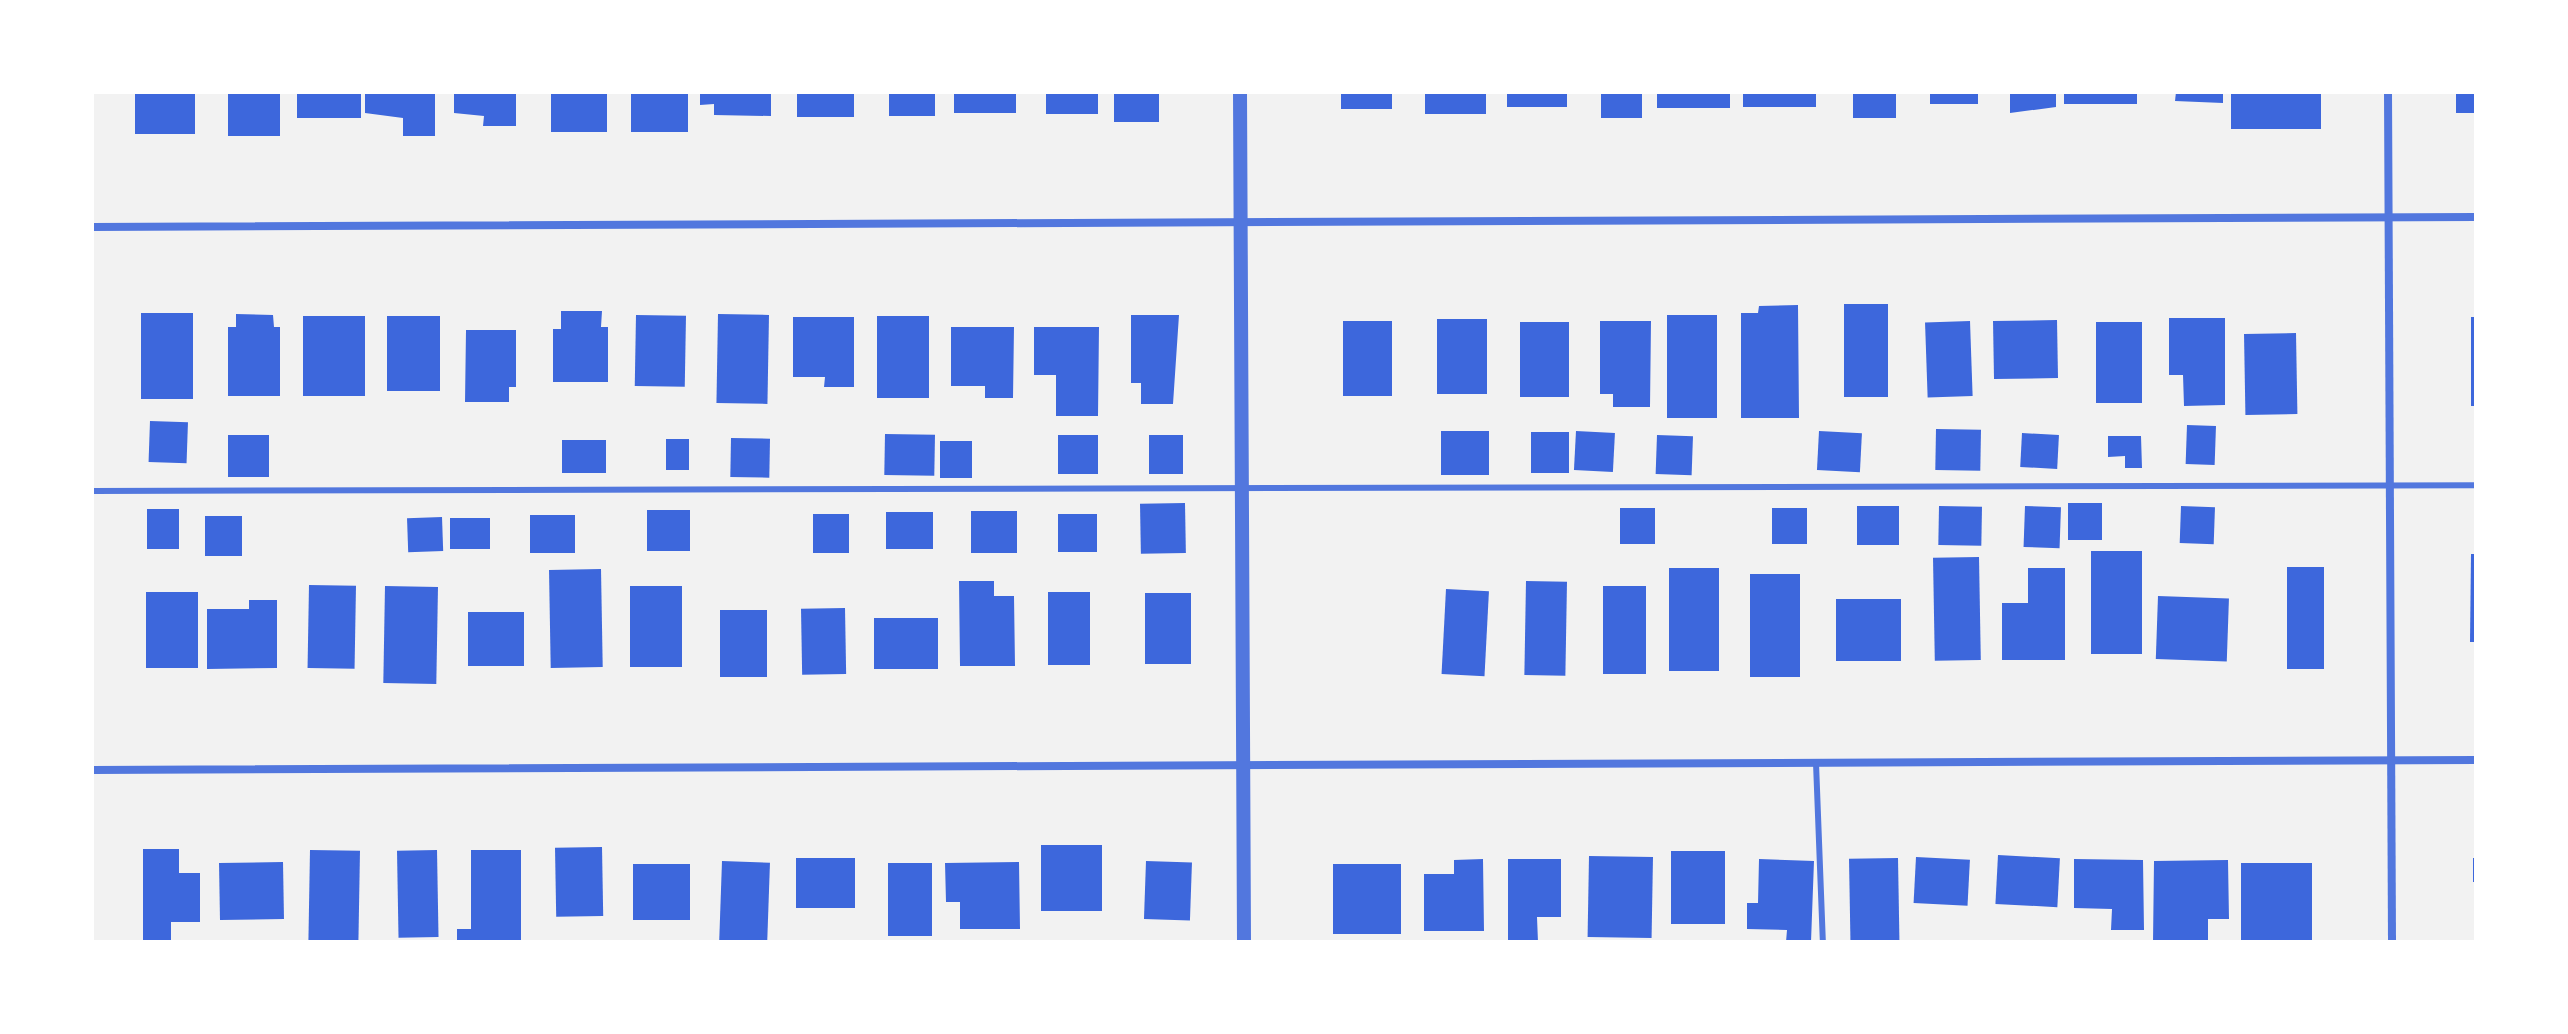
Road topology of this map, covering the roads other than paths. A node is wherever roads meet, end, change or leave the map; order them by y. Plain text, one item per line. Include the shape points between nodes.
1 (1240, 92) edge
2 (2388, 92) edge
3 (2388, 217) junction
4 (2476, 217) edge
5 (1240, 223) junction
6 (92, 227) edge
7 (2476, 485) edge
8 (2389, 486) junction
9 (1242, 489) junction
10 (92, 491) edge
11 (2391, 760) junction
12 (2476, 760) edge
13 (1816, 763) junction
14 (1243, 766) junction
15 (92, 770) edge
16 (1244, 942) edge
17 (1823, 942) edge
18 (2392, 942) edge

1 - 5 street
2 - 3 street
3 - 4 street
3 - 5 street
3 - 8 street
5 - 6 street
5 - 9 street
7 - 8 lane
8 - 9 lane
8 - 11 street
9 - 10 lane
9 - 14 street
11 - 12 street
11 - 13 street
11 - 18 street
13 - 14 street
13 - 17 lane
14 - 15 street
14 - 16 street

